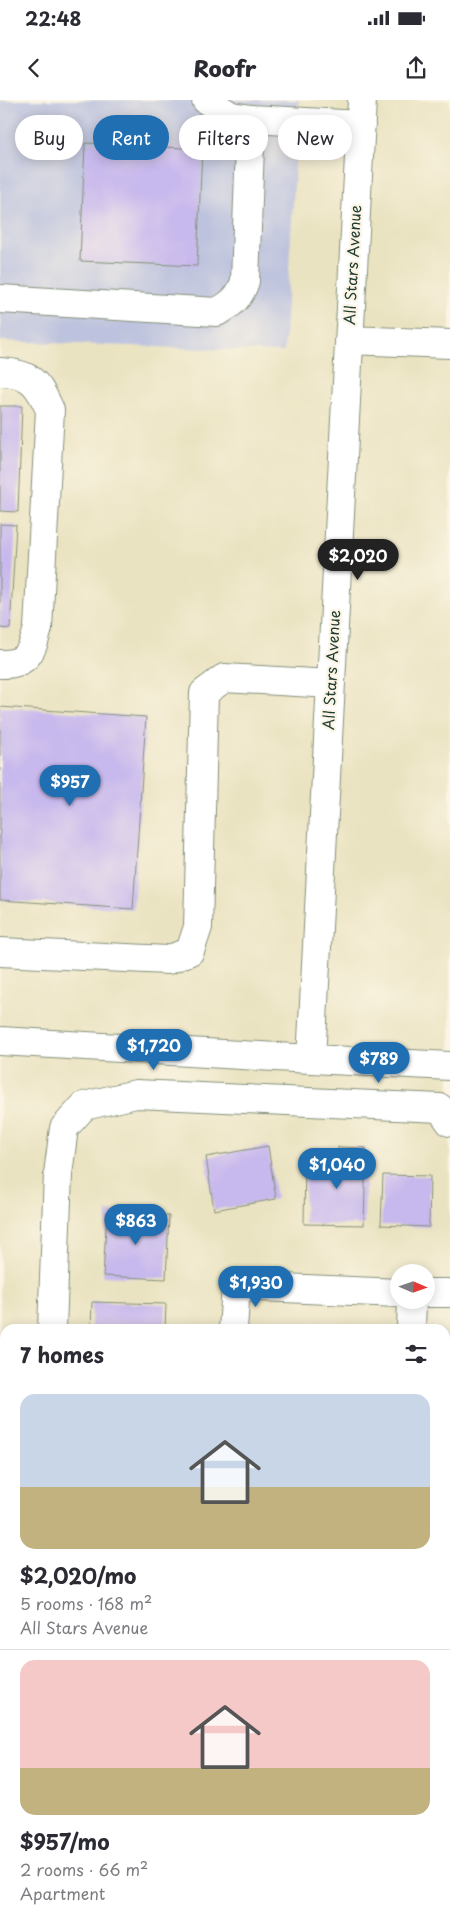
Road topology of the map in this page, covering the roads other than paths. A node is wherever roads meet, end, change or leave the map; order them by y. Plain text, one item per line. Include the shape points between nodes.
1 (206, 100) edge
2 (362, 113) edge
3 (229, 115) edge
4 (268, 119) edge
5 (250, 160) edge
6 (0, 299) edge
7 (349, 340) junction
8 (450, 344) edge
9 (0, 372) edge
10 (0, 664) edge
11 (331, 684) junction
12 (0, 952) edge
13 (0, 1041) edge
14 (311, 1060) junction
15 (450, 1066) edge
16 (450, 1122) edge
17 (390, 1293) edge
18 (435, 1293) edge
19 (450, 1293) edge
20 (412, 1309) edge
21 (52, 1324) edge
22 (233, 1324) edge
23 (411, 1324) edge

1 - 3 street
2 - 4 street
2 - 7 street, All Stars Avenue
5 - 6 street via 245,281 231,304 217,312
7 - 8 street
7 - 11 street, All Stars Avenue
9 - 10 street via 16,372 32,379 50,410 38,628 26,658 13,664
11 - 12 street via 224,678 204,693 198,928 190,951 168,960
11 - 14 street, All Stars Avenue
13 - 14 street
14 - 15 street
16 - 21 street via 440,1108 136,1094 84,1106 64,1128 60,1155
17 - 22 street via 236,1286
18 - 19 street
20 - 23 street

